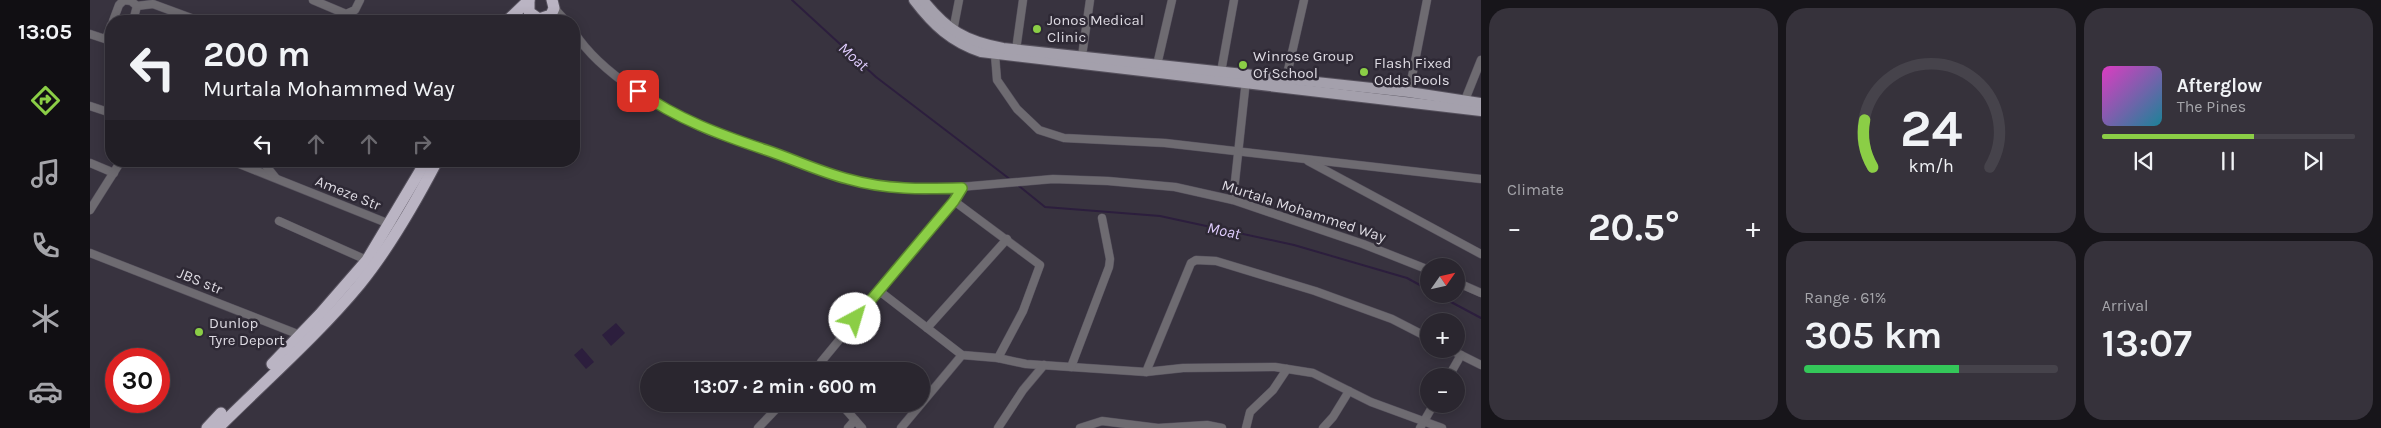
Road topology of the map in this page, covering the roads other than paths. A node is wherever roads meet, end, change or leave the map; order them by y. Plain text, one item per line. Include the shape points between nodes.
1 (313, 0) edge
2 (360, 0) edge
3 (529, 0) edge
4 (914, 0) edge
5 (923, 0) edge
6 (960, 0) edge
7 (1022, 0) edge
8 (1090, 0) edge
9 (1172, 0) edge
10 (1234, 0) edge
11 (1304, 0) edge
12 (1427, 0) edge
13 (138, 8) junction
14 (548, 11) edge
15 (116, 15) edge
16 (135, 15) edge
17 (183, 15) edge
18 (513, 15) edge
19 (954, 31) junction
20 (90, 34) edge
21 (105, 39) edge
22 (580, 40) edge
23 (1016, 50) junction
24 (995, 55) junction
25 (1082, 56) junction
26 (1481, 60) edge
27 (1157, 66) junction
28 (1221, 72) junction
29 (1246, 79) junction
30 (1286, 79) junction
31 (1410, 92) junction
32 (1465, 100) junction
33 (1481, 102) edge
34 (90, 106) edge
35 (1481, 111) edge
36 (105, 112) edge
37 (1237, 151) junction
38 (1304, 159) junction
39 (90, 163) edge
40 (117, 167) edge
41 (247, 167) edge
42 (267, 167) edge
43 (423, 167) edge
44 (433, 167) edge
45 (114, 172) junction
46 (276, 179) junction
47 (1481, 179) edge
48 (962, 188) junction
49 (1233, 200) junction
50 (954, 201) junction
51 (90, 210) edge
52 (1102, 218) dead end
53 (279, 221) dead end
54 (394, 226) junction
55 (1008, 240) junction
56 (90, 253) edge
57 (1481, 254) edge
58 (371, 262) junction
59 (1420, 266) edge
60 (1465, 286) edge
61 (878, 290) junction
62 (1481, 294) edge
63 (927, 328) junction
64 (1420, 333) edge
65 (300, 335) junction
66 (962, 355) junction
67 (1465, 357) edge
68 (998, 358) junction
69 (821, 362) edge
70 (1044, 365) junction
71 (1481, 365) edge
72 (1071, 367) junction
73 (1287, 369) junction
74 (1146, 372) junction
75 (1348, 391) junction
76 (773, 412) edge
77 (848, 412) edge
78 (1429, 413) edge
79 (855, 420) junction
80 (1422, 425) edge
81 (207, 428) edge
82 (218, 428) edge
83 (758, 428) edge
84 (848, 428) edge
85 (862, 428) edge
86 (901, 428) edge
87 (998, 428) edge
88 (1080, 428) edge
89 (1158, 428) edge
90 (1222, 428) edge
91 (1246, 428) edge
92 (1323, 428) edge
93 (1442, 428) edge

1 - 2 street via 346,14 355,10
3 - 14 highway via 529,12
3 - 18 highway
4 - 24 main road via 945,34 967,47
5 - 19 main road via 938,20
6 - 19 street
7 - 23 street
8 - 25 street
9 - 27 street
10 - 28 street
11 - 30 street
12 - 31 street
13 - 15 street via 132,1 122,2
13 - 16 street
13 - 17 street via 153,4
19 - 23 main road via 970,40
20 - 21 street
22 - 48 street, Murtala Mohammed Way via 612,72 652,101 709,131 863,183 925,190
23 - 25 main road
24 - 29 main road
24 - 37 street via 997,80 1017,109 1039,130 1064,138 1165,143
25 - 27 main road
26 - 32 street
27 - 28 main road
28 - 29 main road
29 - 30 main road
29 - 35 main road
29 - 37 street
30 - 31 main road
31 - 32 main road
32 - 33 main road
34 - 36 street
37 - 38 street
37 - 49 street
38 - 47 street
38 - 57 street
39 - 45 street
40 - 45 street
41 - 46 street, Ameze Str
42 - 46 street
43 - 54 highway
44 - 54 highway
45 - 51 street
46 - 54 street, Ameze Str
48 - 49 street, Murtala Mohammed Way via 1053,179 1108,181 1175,187
48 - 50 street
49 - 59 street, Murtala Mohammed Way
50 - 55 street
50 - 61 street
52 - 72 street via 1109,267
53 - 58 street
54 - 58 highway
55 - 63 street
55 - 68 street via 1040,266 1023,311
56 - 65 street, JBS str
58 - 65 highway
58 - 82 highway via 329,318
60 - 62 street
61 - 63 street
61 - 69 street
63 - 66 street
64 - 74 street via 1392,319 1315,291 1216,261 1196,260 1191,262
65 - 81 highway
66 - 68 street
66 - 86 street
67 - 71 street
68 - 70 street
70 - 72 street
70 - 87 street
72 - 74 street
73 - 74 street via 1233,366
73 - 75 street via 1313,373
73 - 91 street via 1273,390 1250,412
75 - 80 street
75 - 92 street via 1333,418
76 - 83 street
77 - 79 street
78 - 80 street
79 - 84 street
79 - 85 street
80 - 93 street
88 - 89 street via 1102,421
89 - 90 street via 1207,425

